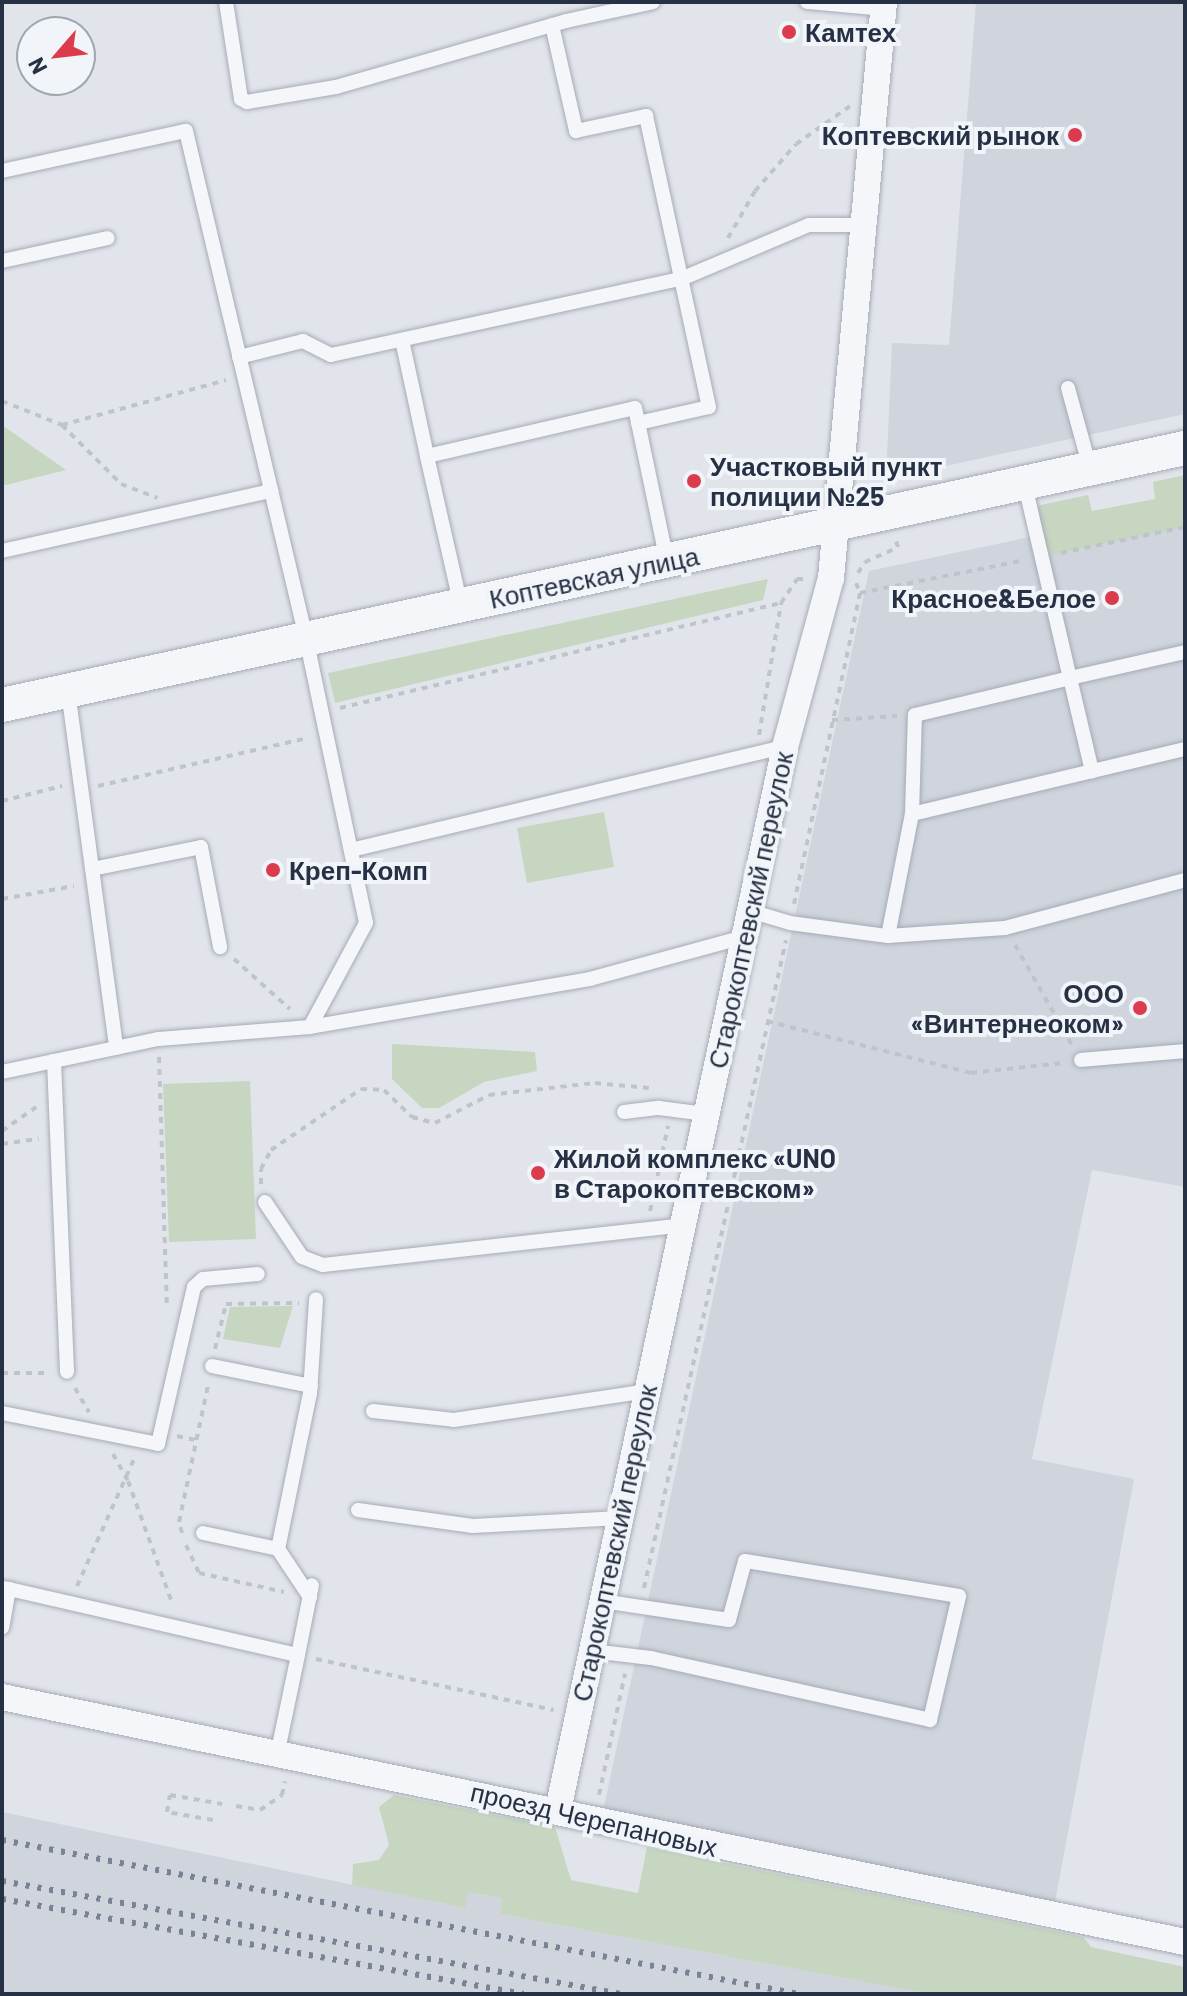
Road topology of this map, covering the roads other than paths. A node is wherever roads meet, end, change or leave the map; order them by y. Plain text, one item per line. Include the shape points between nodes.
1 (226, 2) edge
2 (653, 2) edge
3 (807, 2) edge
4 (884, 5) edge
5 (552, 25) junction
6 (2, 171) edge
7 (865, 225) junction
8 (108, 238) dead end
9 (2, 261) edge
10 (681, 279) junction
11 (402, 340) junction
12 (239, 357) junction
13 (1068, 388) dead end
14 (638, 423) junction
15 (1185, 448) edge
16 (427, 456) junction
17 (1090, 468) junction
18 (1024, 481) junction
19 (271, 491) junction
20 (838, 524) junction
21 (2, 551) edge
22 (667, 561) junction
23 (461, 606) junction
24 (306, 638) junction
25 (1185, 652) edge
26 (1070, 678) junction
27 (68, 691) junction
28 (2, 705) edge
29 (785, 747) junction
30 (1185, 749) edge
31 (1092, 771) junction
32 (912, 814) junction
33 (351, 850) junction
34 (93, 876) junction
35 (1185, 880) edge
36 (747, 924) junction
37 (888, 936) junction
38 (220, 947) road end
39 (310, 1027) junction
40 (116, 1048) junction
41 (1185, 1051) edge
42 (1081, 1060) road end
43 (54, 1061) junction
44 (2, 1072) edge
45 (624, 1112) dead end
46 (706, 1114) junction
47 (265, 1202) road end
48 (683, 1225) junction
49 (258, 1274) dead end
50 (316, 1301) road end
51 (212, 1366) road end
52 (67, 1372) road end
53 (311, 1386) junction
54 (647, 1391) junction
55 (373, 1411) dead end
56 (2, 1413) edge
57 (358, 1510) dead end
58 (620, 1518) junction
59 (203, 1533) dead end
60 (278, 1549) junction
61 (6, 1588) edge
62 (602, 1601) junction
63 (2, 1627) edge
64 (592, 1651) junction
65 (298, 1655) junction
66 (2, 1697) edge
67 (284, 1752) junction
68 (558, 1810) junction
69 (1185, 1942) edge

1 - 5 lane via 241,99 247,102 336,87
2 - 5 lane
3 - 4 lane
4 - 7 street, Старокоптевский переулок
5 - 10 lane via 576,131 646,116
6 - 12 lane via 186,131
7 - 10 lane via 809,225
7 - 20 street, Старокоптевский переулок
8 - 9 lane
10 - 11 lane
10 - 14 lane via 709,407
11 - 12 lane via 331,355 303,341
11 - 16 lane
12 - 19 lane
13 - 17 lane
14 - 16 lane via 635,408
14 - 22 lane
15 - 17 street, Коптевская улица
16 - 23 lane
17 - 18 street, Коптевская улица
18 - 20 street, Коптевская улица
18 - 26 lane
19 - 21 lane
19 - 24 lane
20 - 22 street, Коптевская улица
20 - 29 street, Старокоптевский переулок via 831,578
22 - 23 street, Коптевская улица
23 - 24 street, Коптевская улица
24 - 27 street, Коптевская улица
24 - 33 lane
25 - 26 lane
26 - 31 lane
26 - 32 lane via 915,715
27 - 28 street, Коптевская улица
27 - 34 lane
29 - 33 lane
29 - 36 street, Старокоптевский переулок
30 - 31 lane
31 - 32 lane
32 - 37 lane
33 - 39 lane via 366,923
34 - 38 lane via 201,847
34 - 40 lane
35 - 37 lane via 1005,928
36 - 37 lane via 790,923
36 - 39 lane via 576,982
36 - 46 street, Старокоптевский переулок
39 - 40 lane via 158,1039
40 - 43 lane
41 - 42 lane
43 - 44 lane
43 - 52 lane
45 - 46 lane
46 - 48 street, Старокоптевский переулок
47 - 48 lane via 302,1257 323,1265
48 - 54 street, Старокоптевский переулок
49 - 56 lane via 196,1284 162,1441 139,1442
50 - 53 lane
51 - 53 lane
53 - 60 lane
54 - 55 lane via 454,1420
54 - 58 street, Старокоптевский переулок
57 - 58 lane via 473,1526
58 - 62 street, Старокоптевский переулок
59 - 60 lane
60 - 65 lane via 311,1591
61 - 63 lane
61 - 65 lane
62 - 64 street, Старокоптевский переулок
62 - 64 lane via 729,1620 745,1561 959,1596 930,1720
64 - 68 street, Старокоптевский переулок
65 - 67 lane
66 - 67 street, проезд Черепановых
67 - 68 street, проезд Черепановых
68 - 69 street, проезд Черепановых

